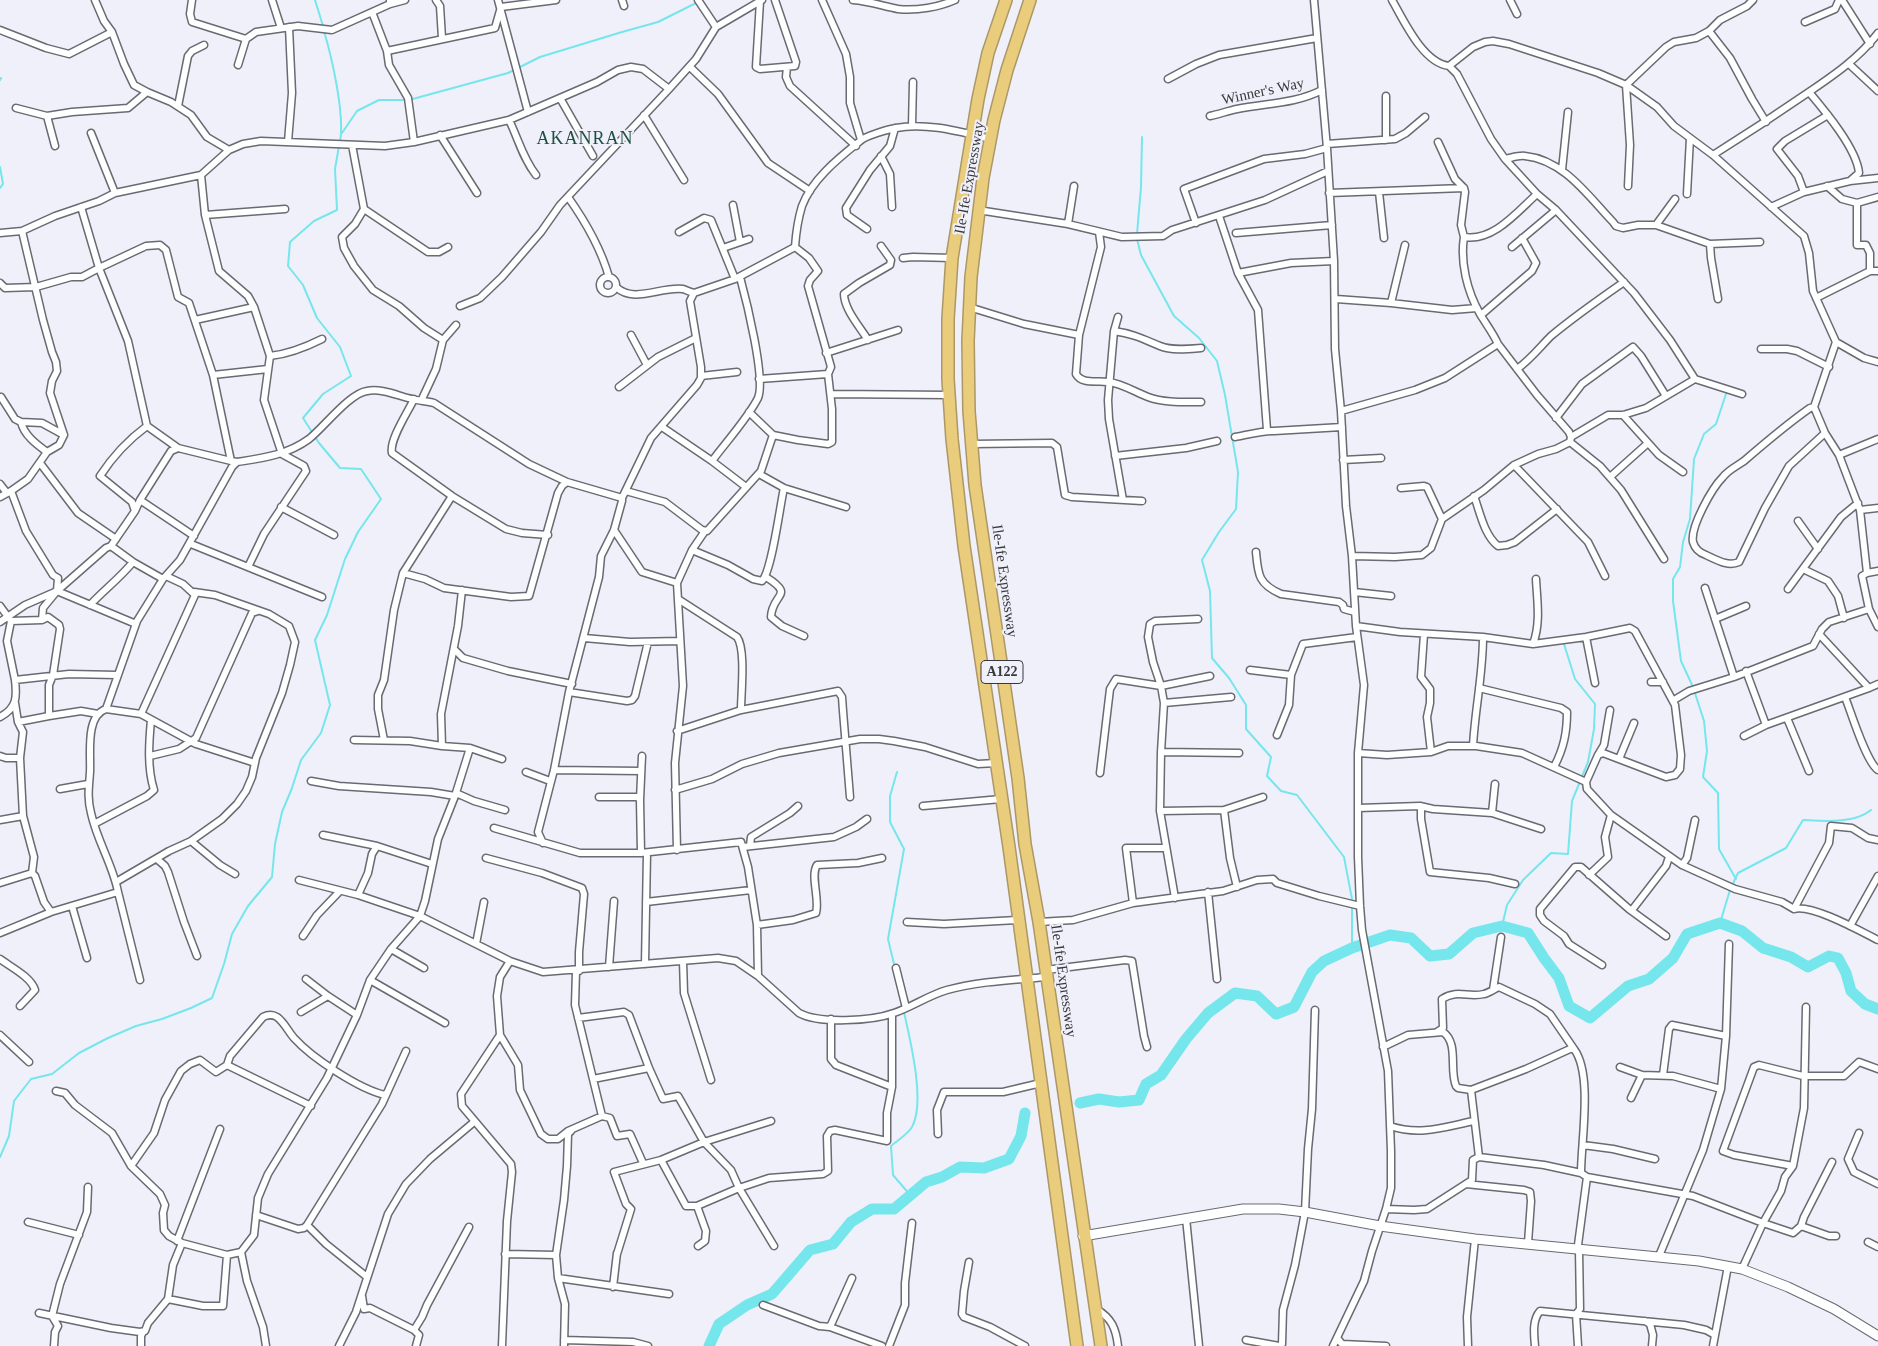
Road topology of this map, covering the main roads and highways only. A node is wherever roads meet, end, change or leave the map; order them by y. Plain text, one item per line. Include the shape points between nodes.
1 (1006, 0) edge
2 (1030, 0) edge
3 (1057, 1050) junction
4 (1038, 1058) junction
5 (1092, 1292) junction
6 (1071, 1295) junction
7 (1077, 1346) edge
8 (1101, 1346) edge

1 - 4 highway, Ile-Ife Expressway / A122 via 988,53 952,258 949,396 960,510
2 - 3 highway, Ile-Ife Expressway / A122 via 1007,70 990,139 978,210 969,307 968,378 975,485
3 - 4 highway
3 - 5 highway, Ile-Ife Expressway / A122
4 - 6 highway, Ile-Ife Expressway / A122
5 - 6 highway
5 - 8 highway, Ile-Ife Expressway / A122
6 - 7 highway, Ile-Ife Expressway / A122

